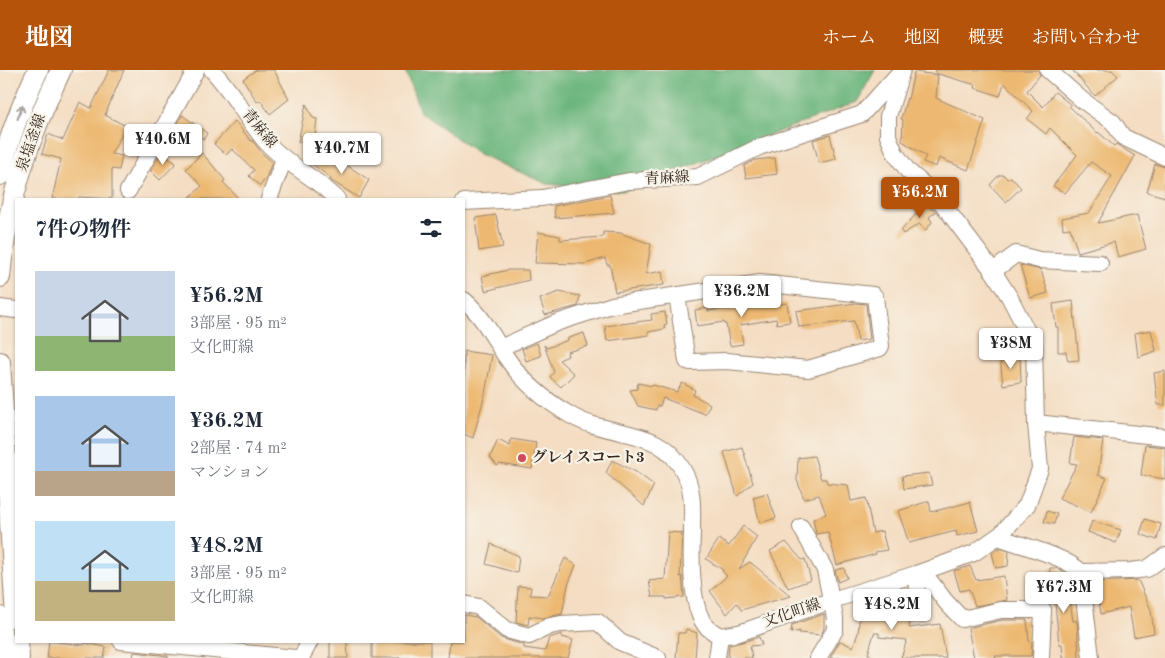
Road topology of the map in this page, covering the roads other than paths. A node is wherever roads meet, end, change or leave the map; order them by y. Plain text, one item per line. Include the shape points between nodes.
1 (38, 70) edge
2 (61, 70) edge
3 (196, 70) edge
4 (212, 70) edge
5 (901, 70) edge
6 (1048, 70) edge
7 (1165, 157) edge
8 (284, 159) junction
9 (0, 175) edge
10 (128, 191) dead end
11 (269, 198) edge
12 (336, 198) edge
13 (465, 202) edge
14 (1100, 263) dead end
15 (993, 271) junction
16 (0, 277) edge
17 (677, 295) junction
18 (465, 301) edge
19 (0, 308) edge
20 (15, 310) edge
21 (500, 348) junction
22 (0, 362) edge
23 (1036, 423) junction
24 (1165, 437) edge
25 (11, 470) edge
26 (801, 527) dead end
27 (998, 536) junction
28 (1165, 556) edge
29 (1081, 572) junction
30 (919, 573) junction
31 (15, 588) edge
32 (832, 600) junction
33 (465, 604) edge
34 (918, 610) dead end
35 (0, 618) edge
36 (720, 636) junction
37 (18, 643) edge
38 (134, 643) edge
39 (309, 643) edge
40 (205, 654) edge
41 (2, 658) edge
42 (19, 658) edge
43 (295, 658) edge
44 (301, 658) edge
45 (658, 658) edge
46 (717, 658) edge
47 (818, 658) edge
48 (1041, 658) edge
49 (1091, 658) edge

9 -> 1 main road, 泉塩釜線 via 23,103
2 - 16 main road, 泉塩釜線 via 30,145 14,198 2,251
3 - 10 street
4 - 8 street, 青麻線 via 267,143
5 - 13 street, 青麻線 via 862,114 759,148 698,177 629,181 542,198
5 - 15 street, 文化町線 via 888,116 888,136 895,153 908,172 935,194
6 - 7 street via 1113,122 1122,137
8 - 11 street
8 - 12 street, 青麻線
14 - 15 street via 1039,260 1016,254
15 - 23 street, 文化町線 via 1034,345
17 - 17 street via 760,283 873,295 881,346 808,369 727,361 690,362
17 - 21 street via 583,313
18 - 21 street via 481,317
19 - 20 street
21 - 36 street via 521,376 562,410 596,426 647,438 665,449 677,462 686,476 692,498 694,602 705,626
22 - 25 main road
23 - 24 street
23 - 27 street, 文化町線 via 1040,469 1027,505
25 - 31 main road
26 - 32 street via 826,570
27 - 29 street via 1057,558
27 - 30 street, 文化町線 via 974,553
28 - 29 street via 1147,569
29 - 49 street
30 - 32 street, 文化町線
30 - 34 street
30 - 48 street via 962,619 1001,610 1043,610
32 - 36 street, 文化町線 via 739,633
32 - 47 street via 835,630
33 - 45 street via 479,607 507,630 529,636 550,626 598,622 620,642
35 - 41 main road
36 - 46 street
37 - 42 main road
38 - 40 street
39 - 44 street
40 - 43 street

